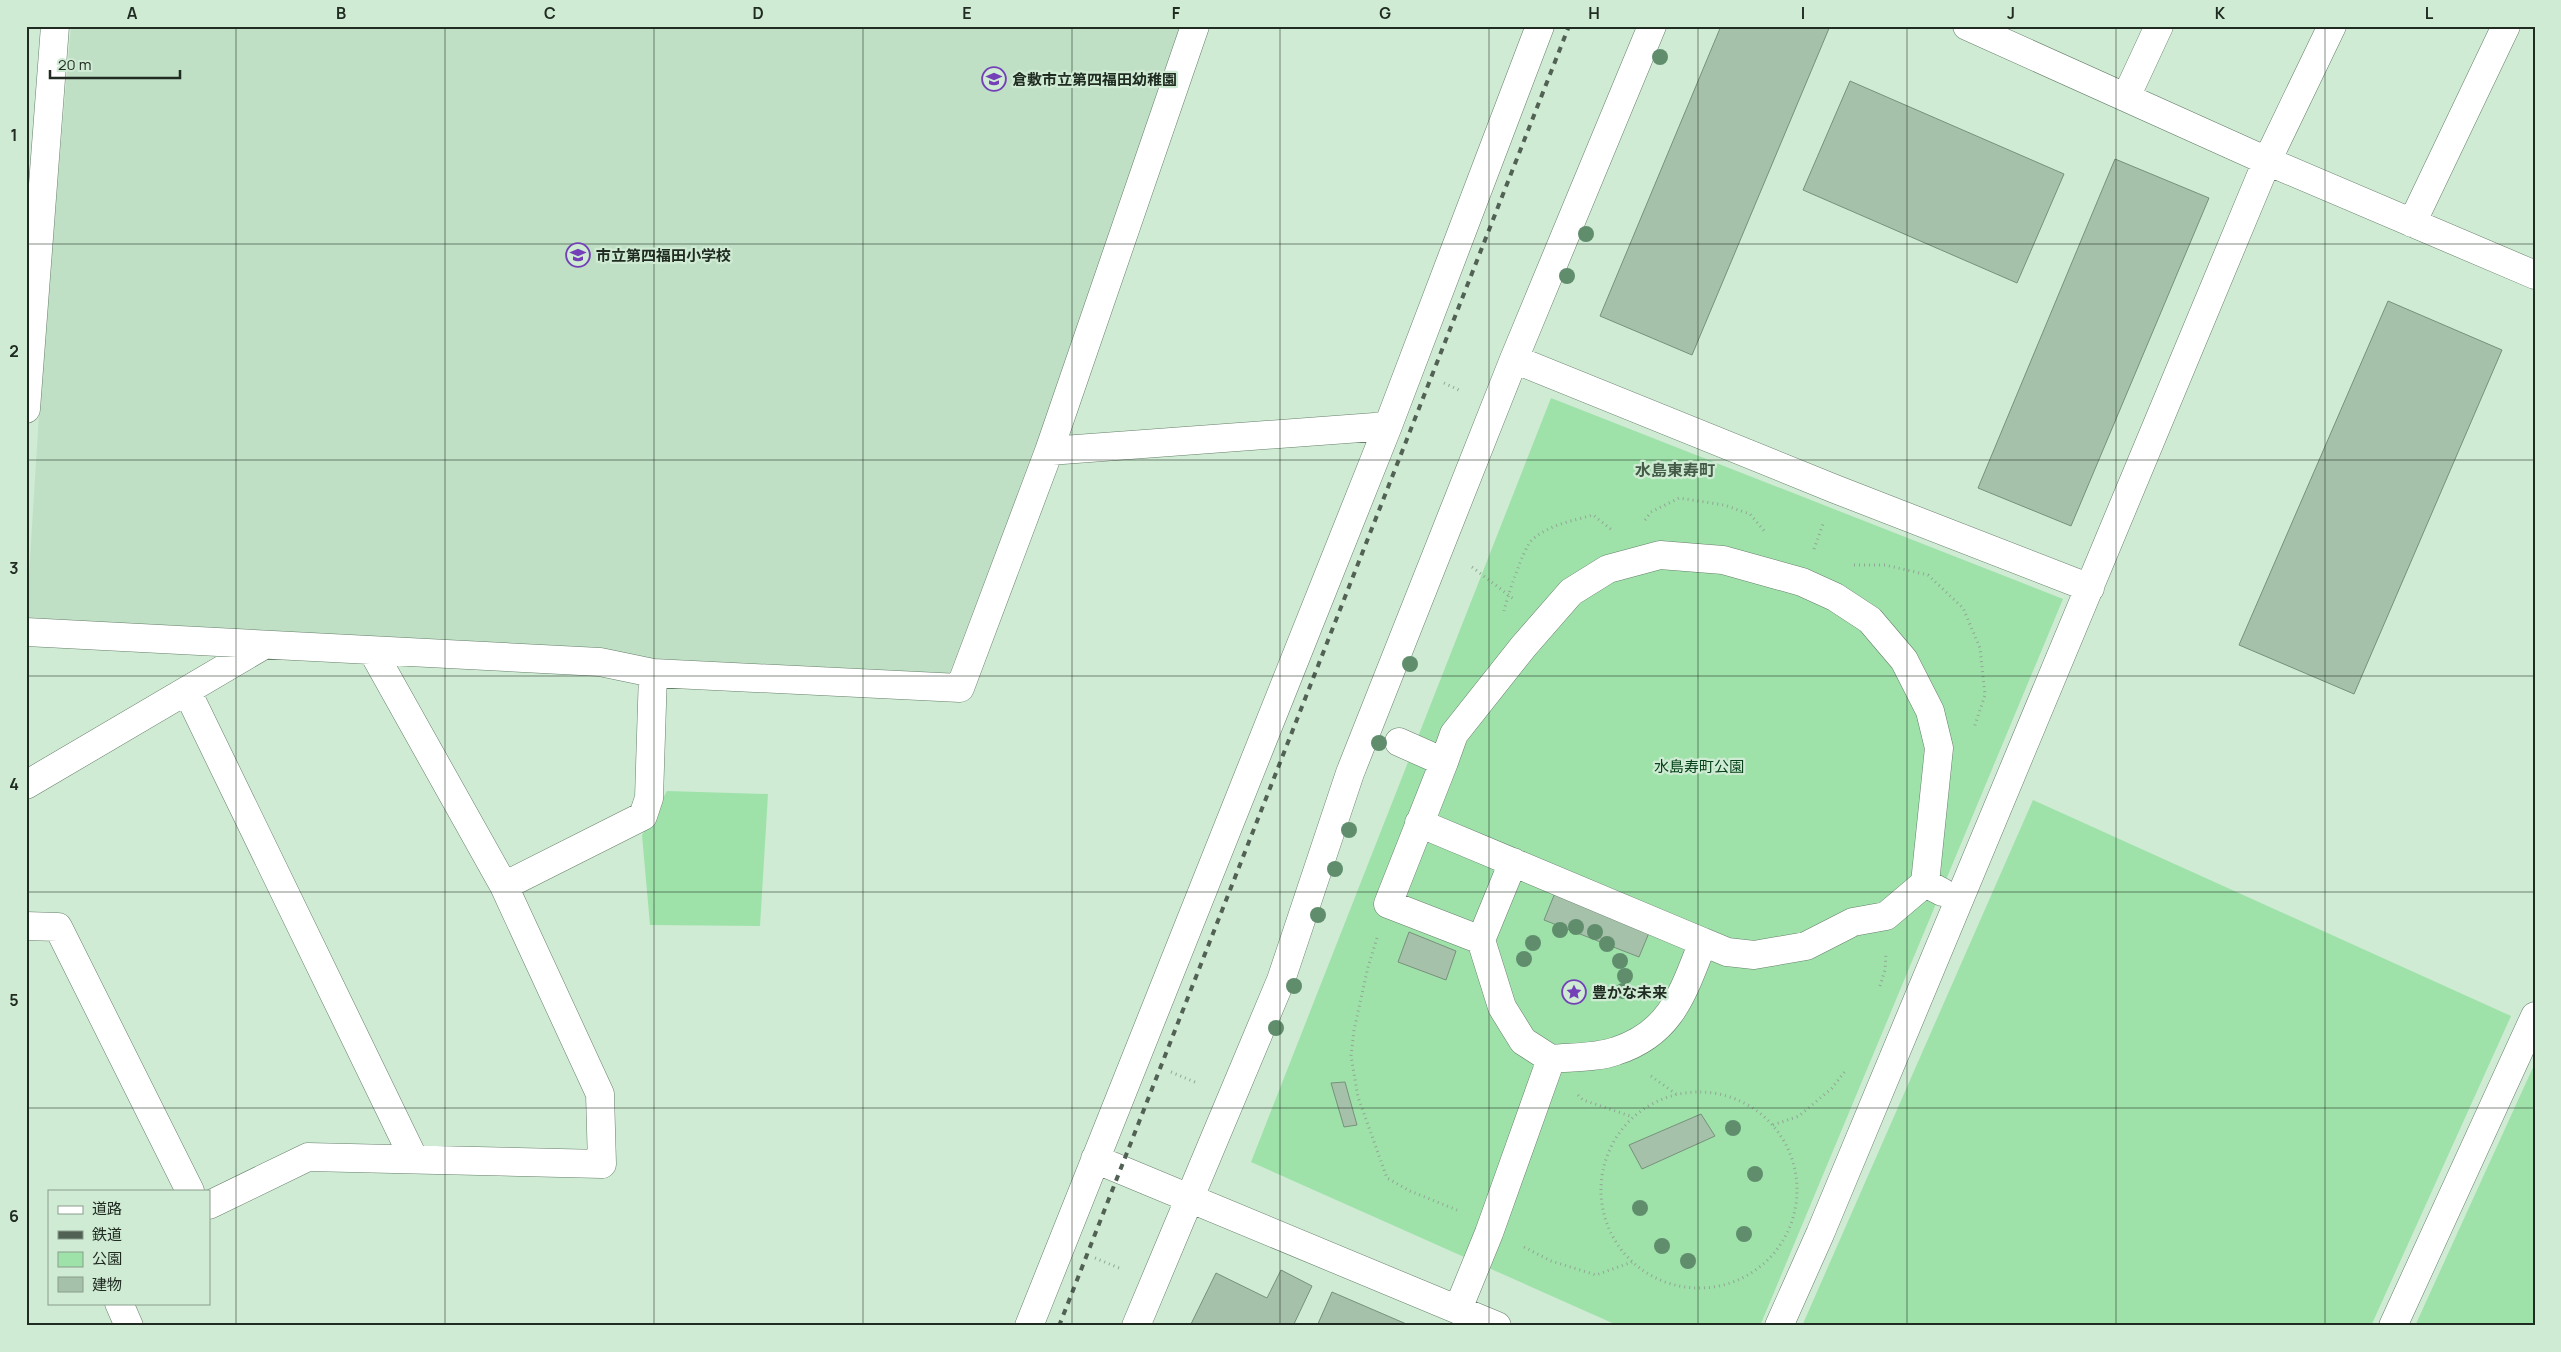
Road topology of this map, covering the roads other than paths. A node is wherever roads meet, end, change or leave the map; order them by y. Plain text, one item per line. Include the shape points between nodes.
1 (55, 26) edge
2 (1195, 26) edge
3 (1540, 26) edge
4 (1652, 26) edge
5 (2159, 26) edge
6 (2332, 26) edge
7 (2506, 26) edge
8 (1983, 30) edge
9 (2126, 98) junction
10 (2267, 161) junction
11 (2412, 223) junction
12 (2535, 275) edge
13 (1514, 359) junction
14 (26, 409) edge
15 (1388, 426) junction
16 (1049, 451) junction
17 (2090, 588) junction
18 (26, 632) edge
19 (264, 645) junction
20 (373, 652) junction
21 (653, 673) junction
22 (187, 691) junction
23 (1399, 742) dead end
24 (1444, 762) junction
25 (26, 785) edge
26 (1419, 823) junction
27 (1513, 862) junction
28 (1925, 883) junction
29 (504, 886) junction
30 (1960, 901) junction
31 (26, 926) edge
32 (1481, 940) junction
33 (1703, 942) junction
34 (2535, 1016) edge
35 (1551, 1059) junction
36 (414, 1159) junction
37 (1095, 1159) junction
38 (190, 1190) edge
39 (1188, 1197) junction
40 (210, 1205) edge
41 (119, 1304) edge
42 (1475, 1319) edge
43 (130, 1326) edge
44 (1029, 1326) edge
45 (1136, 1326) edge
46 (1778, 1326) edge
47 (2393, 1326) edge

1 - 14 street
2 - 16 street
3 - 15 street
4 - 13 street
5 - 9 street
6 - 10 street
7 - 11 street
8 - 9 street
9 - 10 street
10 - 11 street
10 - 17 street
11 - 12 street
13 - 17 street
13 - 39 street via 1350,773 1280,980
15 - 16 street
15 - 37 street
16 - 21 street via 960,688
17 - 30 street
18 - 19 street
19 - 20 street
19 - 22 street
20 - 21 street via 600,662
20 - 29 street
21 - 29 street via 649,798 643,816
22 - 25 street
22 - 36 street
23 - 24 street
24 - 26 street
24 - 28 street via 1454,734 1571,592 1608,569 1660,555 1723,560 1802,582 1835,597 1870,620 1904,660 1930,711 1939,748
26 - 27 street
26 - 32 street via 1388,904
27 - 32 street
27 - 33 street
28 - 30 street
28 - 33 street via 1886,916 1853,922 1806,946 1754,954 1727,952
29 - 36 street via 600,1094 602,1164
30 - 46 street
31 - 38 street via 58,927
32 - 35 street via 1502,1006 1523,1041
33 - 35 street via 1676,1007 1654,1033 1615,1052
34 - 47 street
35 - 42 street via 1489,1233
36 - 40 street via 308,1157
37 - 39 street
37 - 44 street
39 - 42 street
39 - 45 street
41 - 43 street

